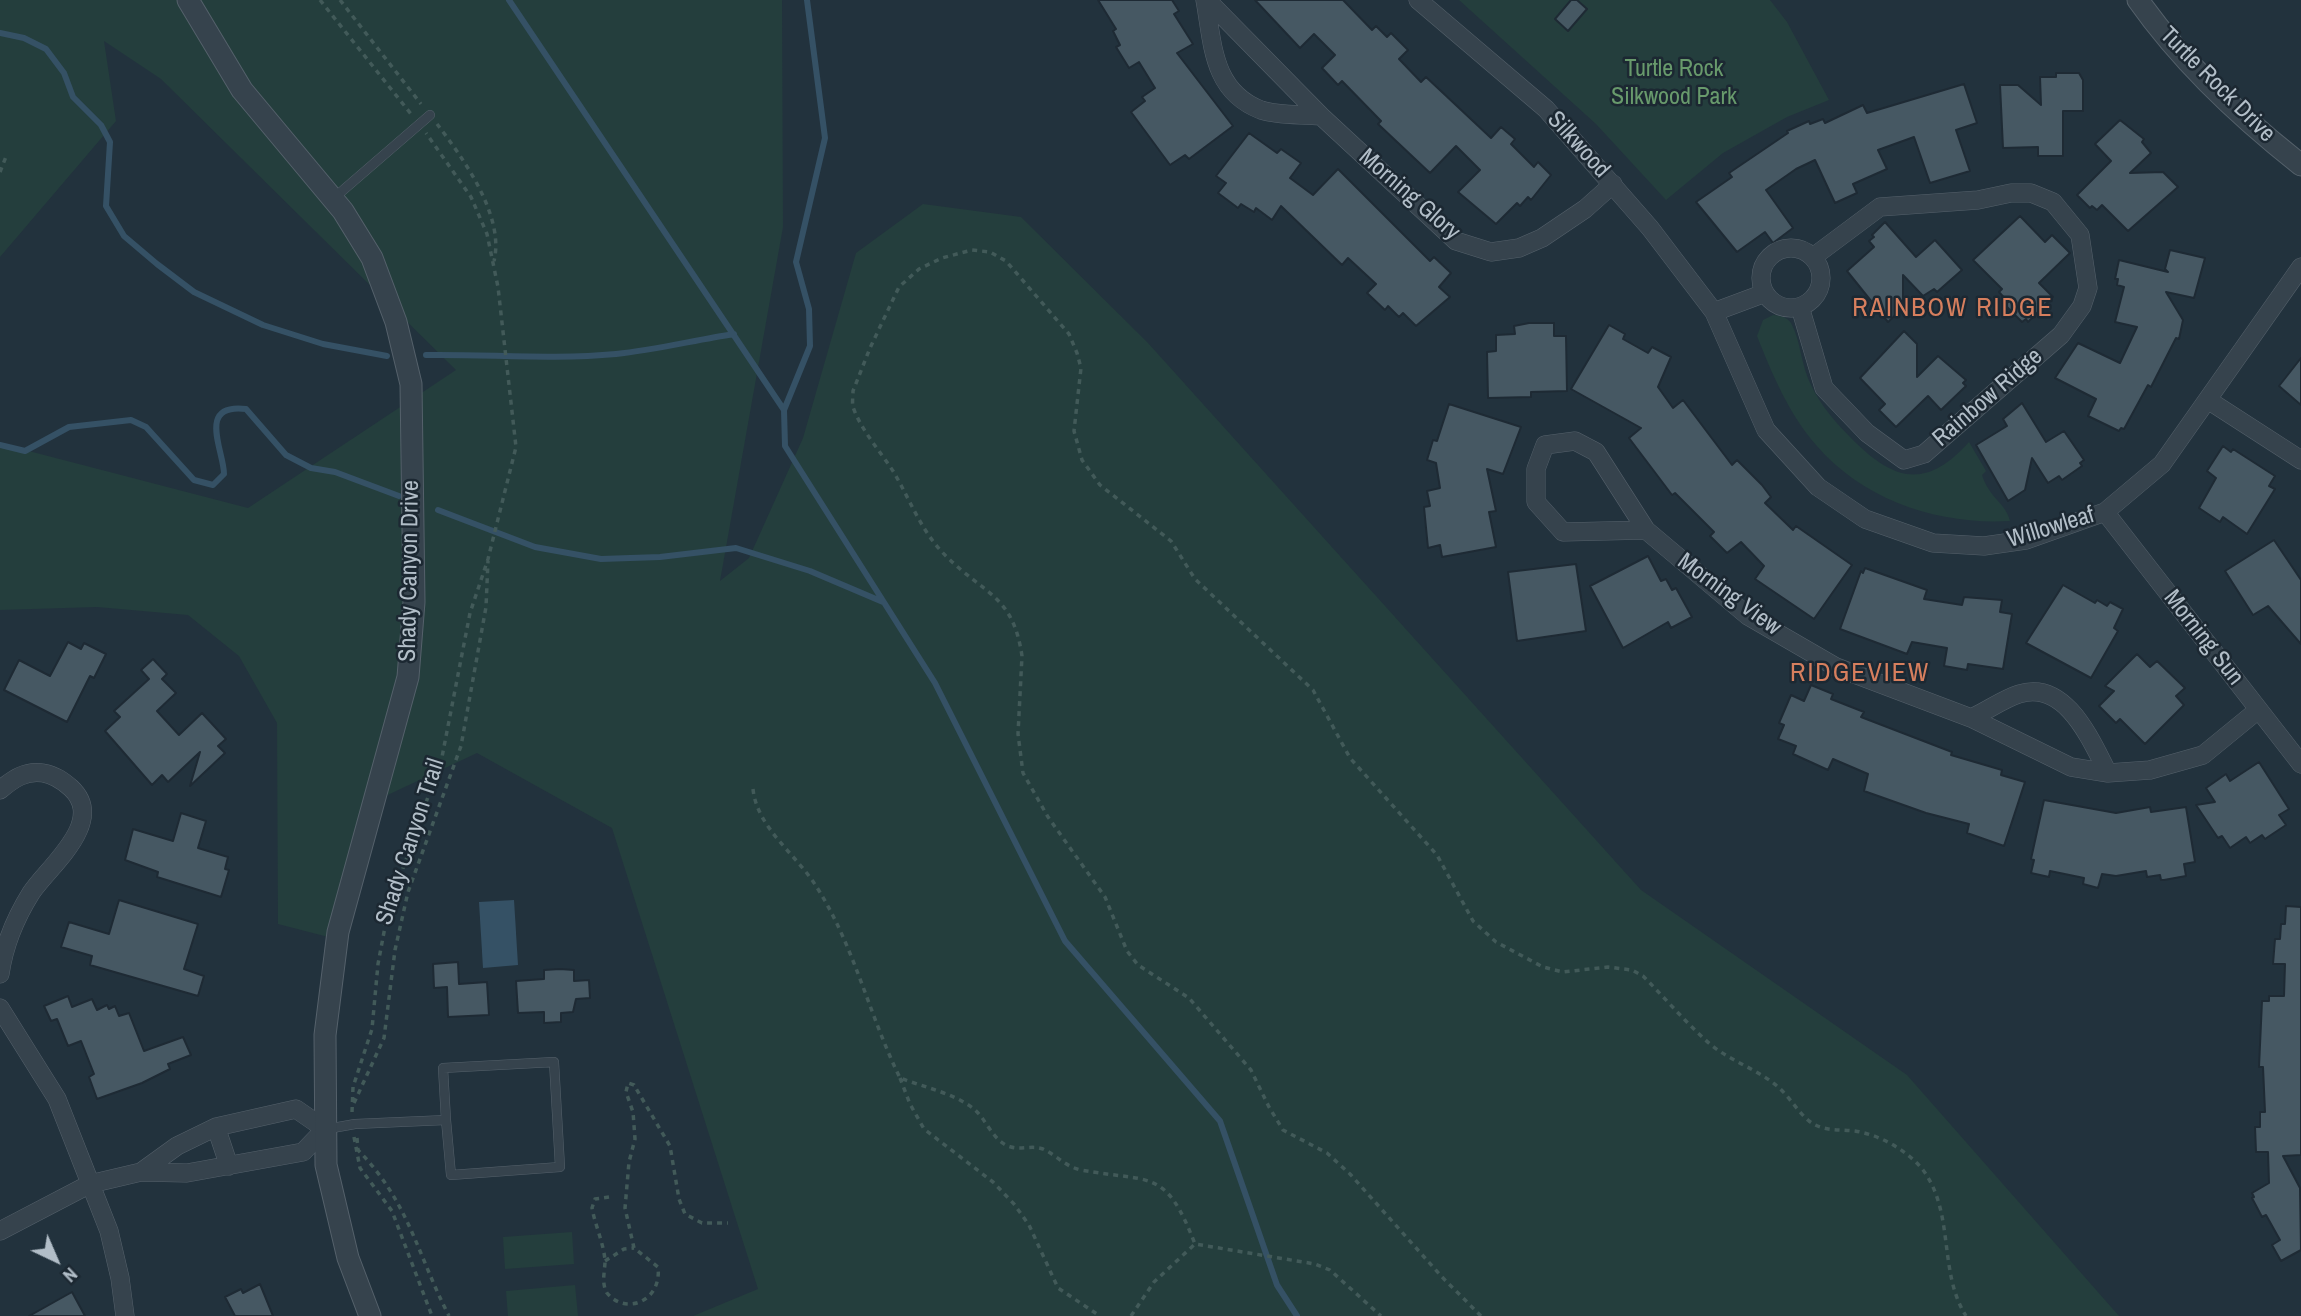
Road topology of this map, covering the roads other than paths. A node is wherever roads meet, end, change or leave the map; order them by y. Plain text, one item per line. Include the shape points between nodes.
1 (188, 0) edge
2 (1206, 0) edge
3 (1418, 0) edge
4 (2138, 0) edge
5 (430, 115) dead end
6 (1321, 116) junction
7 (2301, 165) edge
8 (1613, 184) junction
9 (332, 199) junction
10 (1812, 257) junction
11 (2301, 267) edge
12 (1765, 293) junction
13 (1800, 307) junction
14 (1714, 312) junction
15 (2208, 400) junction
16 (2301, 460) edge
17 (2105, 512) junction
18 (1646, 530) junction
19 (2258, 710) junction
20 (1971, 718) junction
21 (2301, 764) edge
22 (2108, 773) junction
23 (0, 790) edge
24 (0, 974) edge
25 (0, 1008) edge
26 (446, 1120) junction
27 (216, 1127) junction
28 (326, 1129) junction
29 (229, 1166) junction
30 (141, 1172) junction
31 (90, 1184) junction
32 (0, 1231) edge
33 (125, 1316) edge
34 (370, 1316) edge

1 - 9 street, Shady Canyon Drive via 242,90
2 - 6 street, Morning Glory
2 - 6 street, Morning Glory via 1221,79 1238,98 1263,111
3 - 8 street, Silkwood via 1546,109
4 - 7 street, Turtle Rock Drive via 2200,75
5 - 9 lane
6 - 8 street, Morning Glory via 1455,241 1491,252 1519,248 1542,238
8 - 14 street, Silkwood
9 - 28 street, Shady Canyon Drive via 372,258 396,322 411,384 414,602 408,677 338,932 325,1035
10 - 12 street via 1796,248 1777,251 1763,265
10 - 13 street via 1821,275 1820,285
10 - 13 street, Rainbow Ridge via 1880,207 2031,193 2053,202 2080,235 2088,288 2082,306 2061,335 1924,454 1904,460 1867,433 1824,388
11 - 15 street, Willowleaf
12 - 13 street via 1780,306
12 - 14 street
14 - 17 street, Willowleaf via 1766,430 1818,487 1865,519 1933,543 1984,546 2026,540
15 - 16 street
15 - 17 street, Willowleaf via 2162,464
17 - 19 street, Morning Sun
18 - 18 street, Morning View via 1563,532 1536,502 1536,469 1545,445 1575,441 1596,452
18 - 20 street, Morning View via 1748,616 1836,667
19 - 21 street, Morning Sun
19 - 22 street, Morning View via 2203,755 2150,769
20 - 22 street, Morning View via 2071,767
20 - 22 street via 2019,694 2039,691 2054,697 2077,717
23 - 24 street via 30,772 46,774 62,779 82,809 78,835 32,891 18,916
25 - 31 street via 57,1099
26 - 26 lane via 451,1175 560,1167 554,1062 443,1068
26 - 28 lane
27 - 28 street via 296,1109
27 - 29 street
27 - 30 street via 177,1146
28 - 29 street via 303,1152
28 - 34 street, Shady Canyon Drive via 329,1178 348,1258
29 - 30 street via 187,1173
30 - 31 street
31 - 32 street
31 - 33 street via 109,1231

